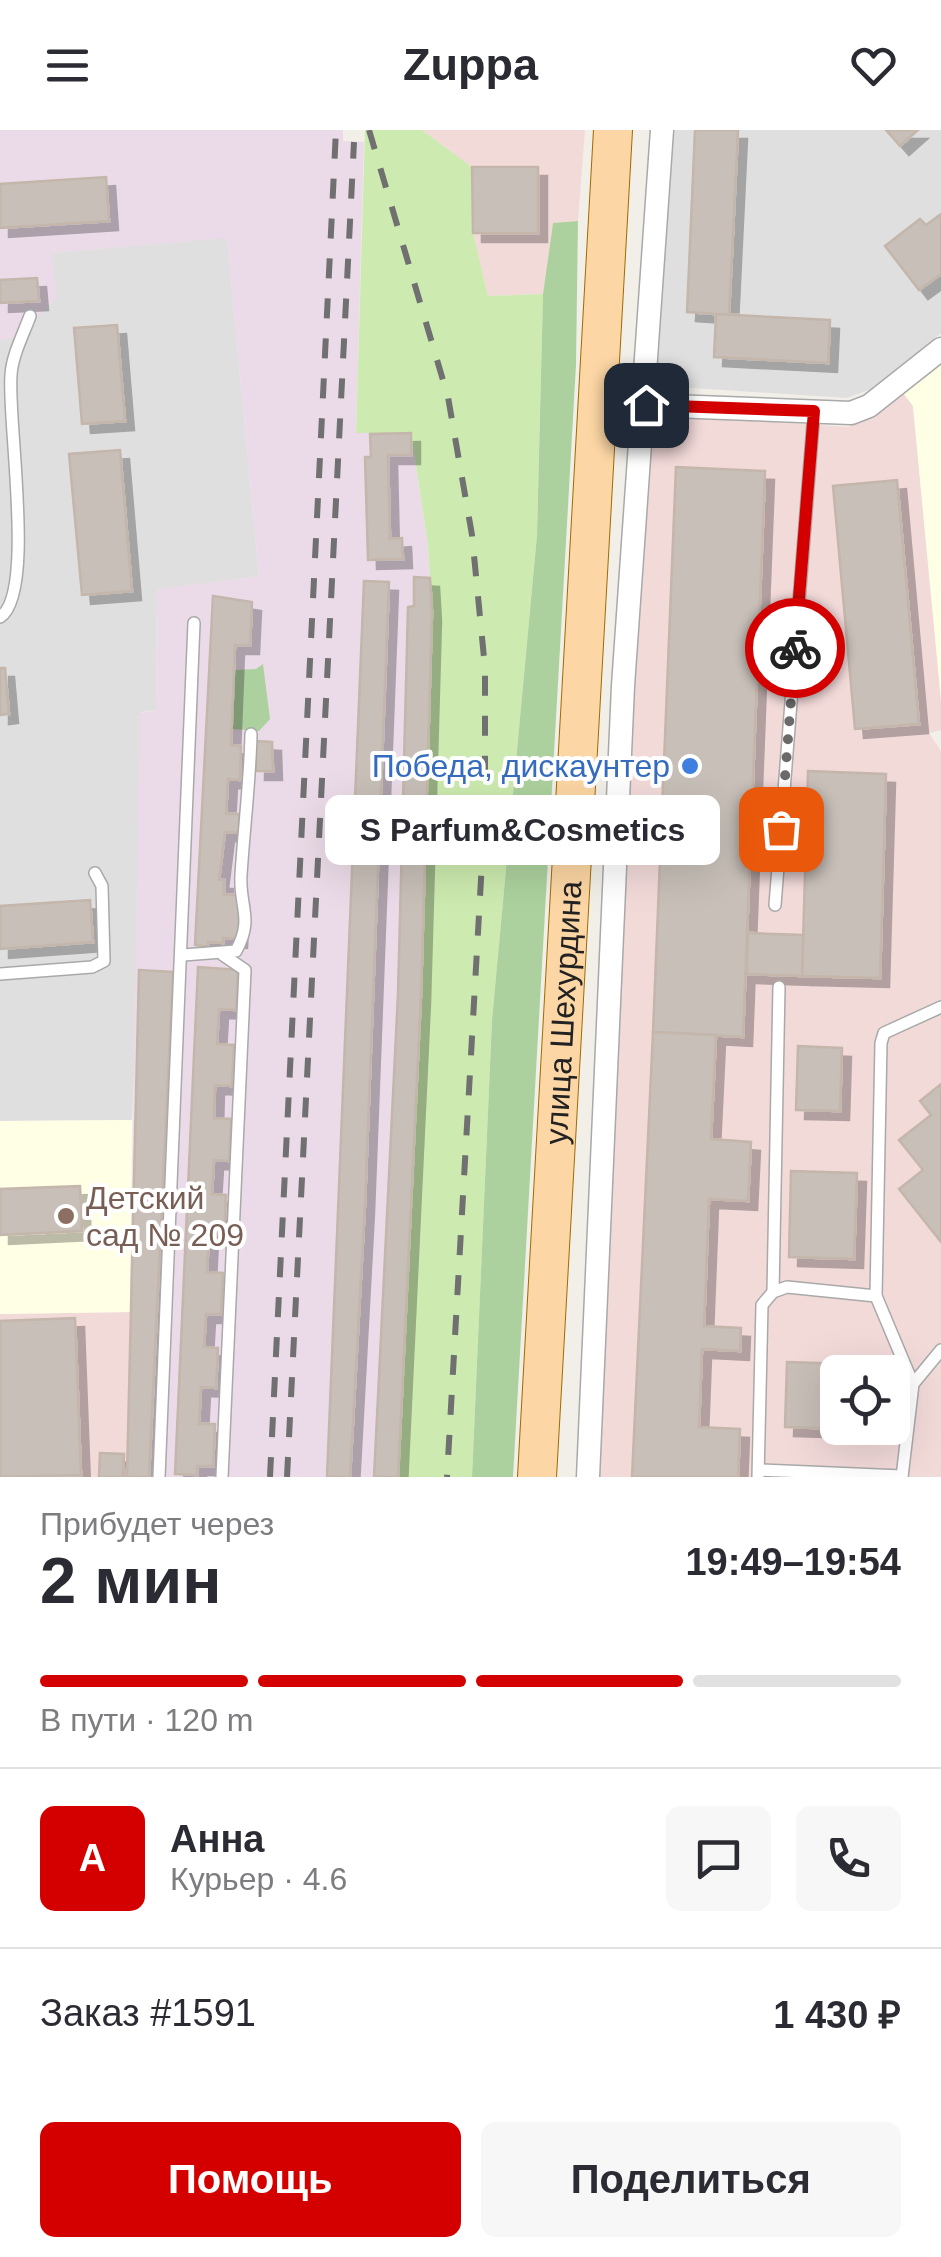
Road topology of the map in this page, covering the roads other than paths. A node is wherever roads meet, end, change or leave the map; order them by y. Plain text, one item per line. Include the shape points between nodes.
1 (613, 130) edge
2 (662, 130) edge
3 (30, 316) dead end
4 (941, 349) edge
5 (6, 403) edge
6 (646, 405) junction
7 (814, 411) junction
8 (17, 516) junction
9 (0, 517) edge
10 (0, 617) edge
11 (194, 623) dead end
12 (252, 734) dead end
13 (617, 812) junction
14 (95, 873) dead end
15 (572, 884) junction
16 (775, 904) dead end
17 (183, 955) junction
18 (223, 955) junction
19 (0, 974) edge
20 (779, 987) dead end
21 (941, 1007) edge
22 (773, 1292) junction
23 (876, 1296) junction
24 (941, 1350) edge
25 (912, 1384) junction
26 (759, 1473) edge
27 (902, 1476) edge
28 (159, 1477) edge
29 (222, 1477) edge
30 (537, 1477) edge
31 (588, 1477) edge

1 - 15 main road, улица Шехурдина
2 - 6 street
3 - 5 lane
4 - 7 street via 869,406 852,413
5 - 8 lane
6 - 7 street
6 - 13 street
7 - 16 lane
8 - 9 lane
8 - 10 lane via 15,594
11 - 17 lane
12 - 18 lane via 240,880 245,935 236,951
13 - 15 lane
13 - 31 street
14 - 19 lane via 102,886 104,961
15 - 30 main road, улица Шехурдина
17 - 18 lane
17 - 28 lane
18 - 29 lane via 245,970
20 - 22 lane
21 - 23 lane via 898,1024 881,1044
22 - 23 lane
22 - 26 lane via 762,1304
23 - 25 lane
24 - 25 lane
25 - 27 lane
26 - 27 lane

